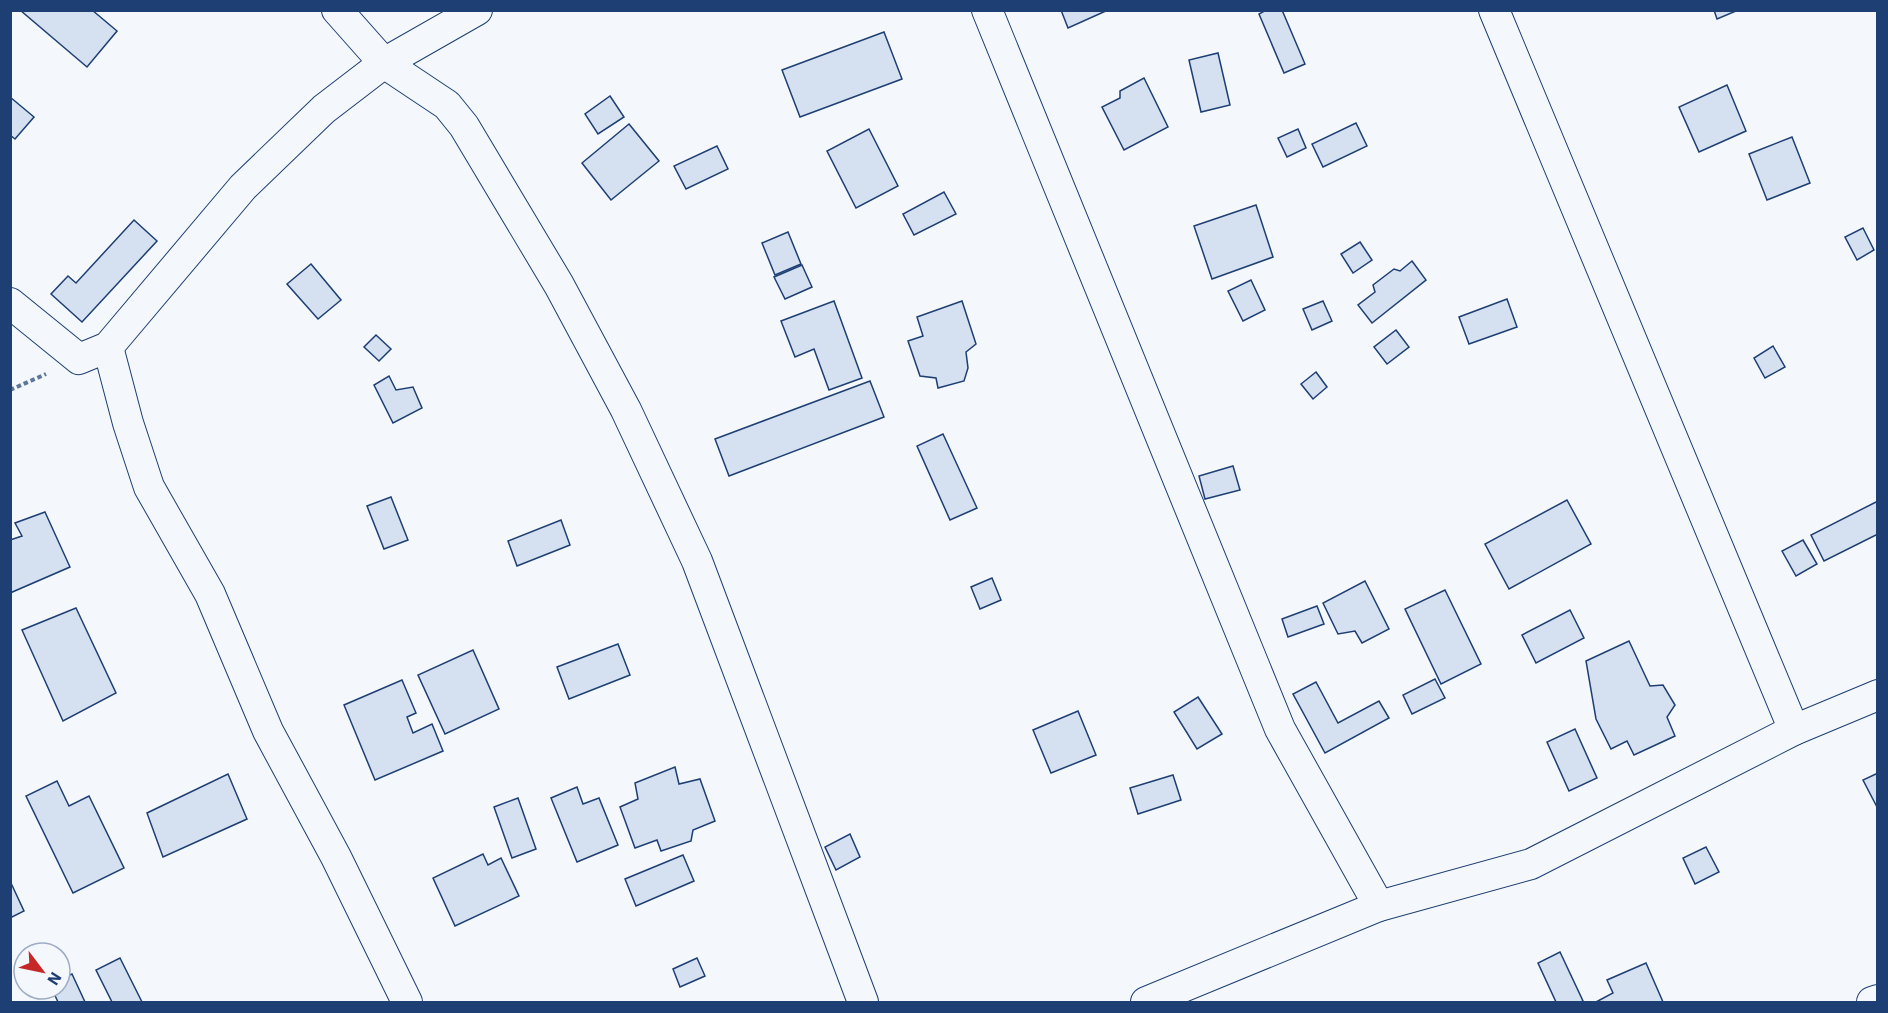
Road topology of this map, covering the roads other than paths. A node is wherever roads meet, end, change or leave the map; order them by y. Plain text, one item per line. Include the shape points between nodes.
1 (337, 10) edge
2 (477, 10) edge
3 (987, 10) edge
4 (1494, 10) edge
5 (384, 63) junction
6 (10, 303) edge
7 (108, 347) junction
8 (1878, 695) edge
9 (1794, 730) junction
10 (1378, 906) junction
11 (1878, 1000) edge
12 (407, 1002) edge
13 (863, 1002) edge
14 (1146, 1002) edge
15 (1872, 1002) edge

1 - 5 street
2 - 5 street
3 - 10 street via 1280,729
4 - 9 street
5 - 7 street via 324,109 243,187
5 - 13 street via 447,105 464,126 559,285 626,410 697,561
6 - 7 street via 79,359
7 - 12 street via 149,487 210,594 268,730
8 - 9 street
9 - 10 street via 1531,864
10 - 14 street
11 - 15 street

